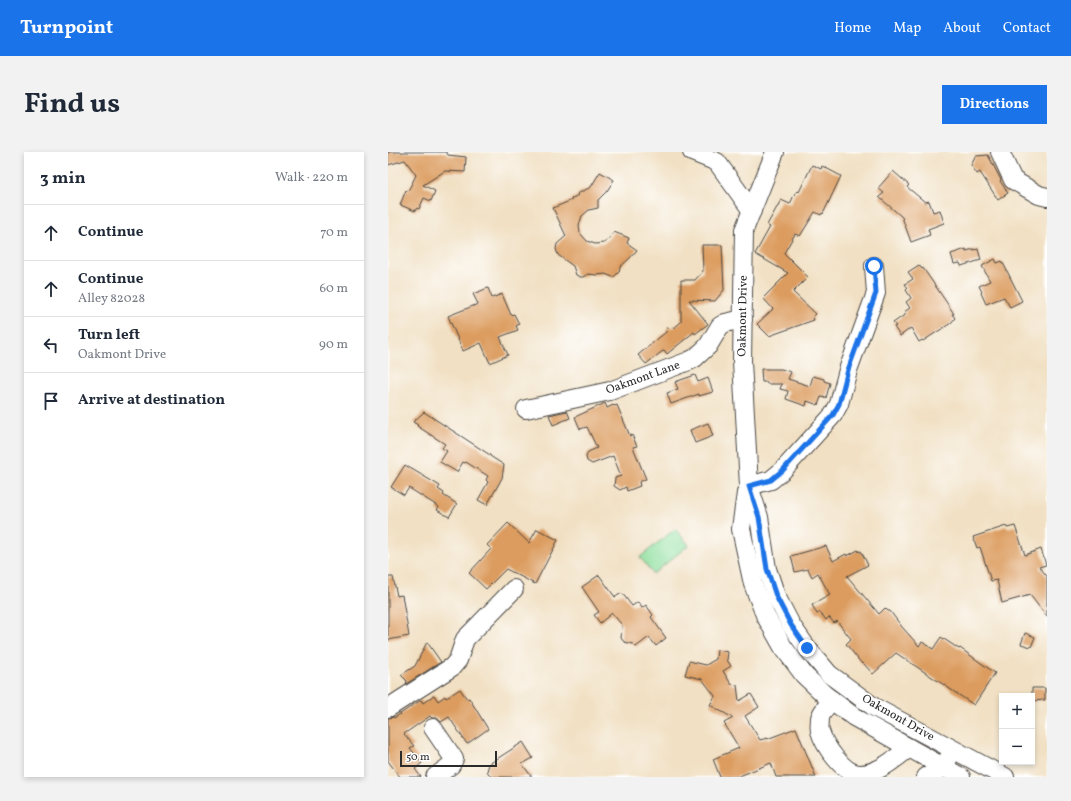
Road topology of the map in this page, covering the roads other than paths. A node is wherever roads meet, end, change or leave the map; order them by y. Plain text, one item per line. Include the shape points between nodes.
1 (692, 152) edge
2 (775, 152) edge
3 (1000, 152) edge
4 (1047, 197) edge
5 (752, 211) junction
6 (874, 266) dead end
7 (742, 319) junction
8 (526, 409) dead end
9 (749, 486) junction
10 (514, 589) dead end
11 (768, 597) junction
12 (829, 674) junction
13 (816, 686) junction
14 (832, 700) junction
15 (388, 708) edge
16 (878, 709) junction
17 (868, 725) junction
18 (433, 728) dead end
19 (909, 748) junction
20 (952, 749) junction
21 (944, 768) junction
22 (435, 777) edge
23 (926, 777) edge
24 (961, 777) edge
25 (1004, 777) edge

1 - 5 street via 717,162
2 - 5 street, Oakmont Drive
3 - 4 street via 1014,180
5 - 7 street, Oakmont Drive via 744,230
6 - 9 street via 876,293 848,370 839,404 833,415 783,470 771,480
7 - 8 street, Oakmont Lane via 720,326 708,346 689,361 610,391
7 - 9 street, Oakmont Drive
9 - 11 street, Oakmont Drive via 741,529 753,584
10 - 15 street via 465,639 458,660 452,667
11 - 12 street, Oakmont Drive
11 - 13 street, Oakmont Drive via 765,615 783,647 804,675
12 - 13 street
12 - 16 street, Oakmont Drive
13 - 14 street, Oakmont Drive
14 - 17 street, Oakmont Drive
14 - 19 street via 820,716 820,729 837,761 856,774 870,772 892,761
16 - 17 street
16 - 20 street, Oakmont Drive
17 - 19 street, Oakmont Drive
18 - 22 street via 454,759 451,765
19 - 21 street, Oakmont Drive
20 - 21 street
20 - 25 street, Oakmont Drive
21 - 23 street
21 - 24 street, Oakmont Drive

